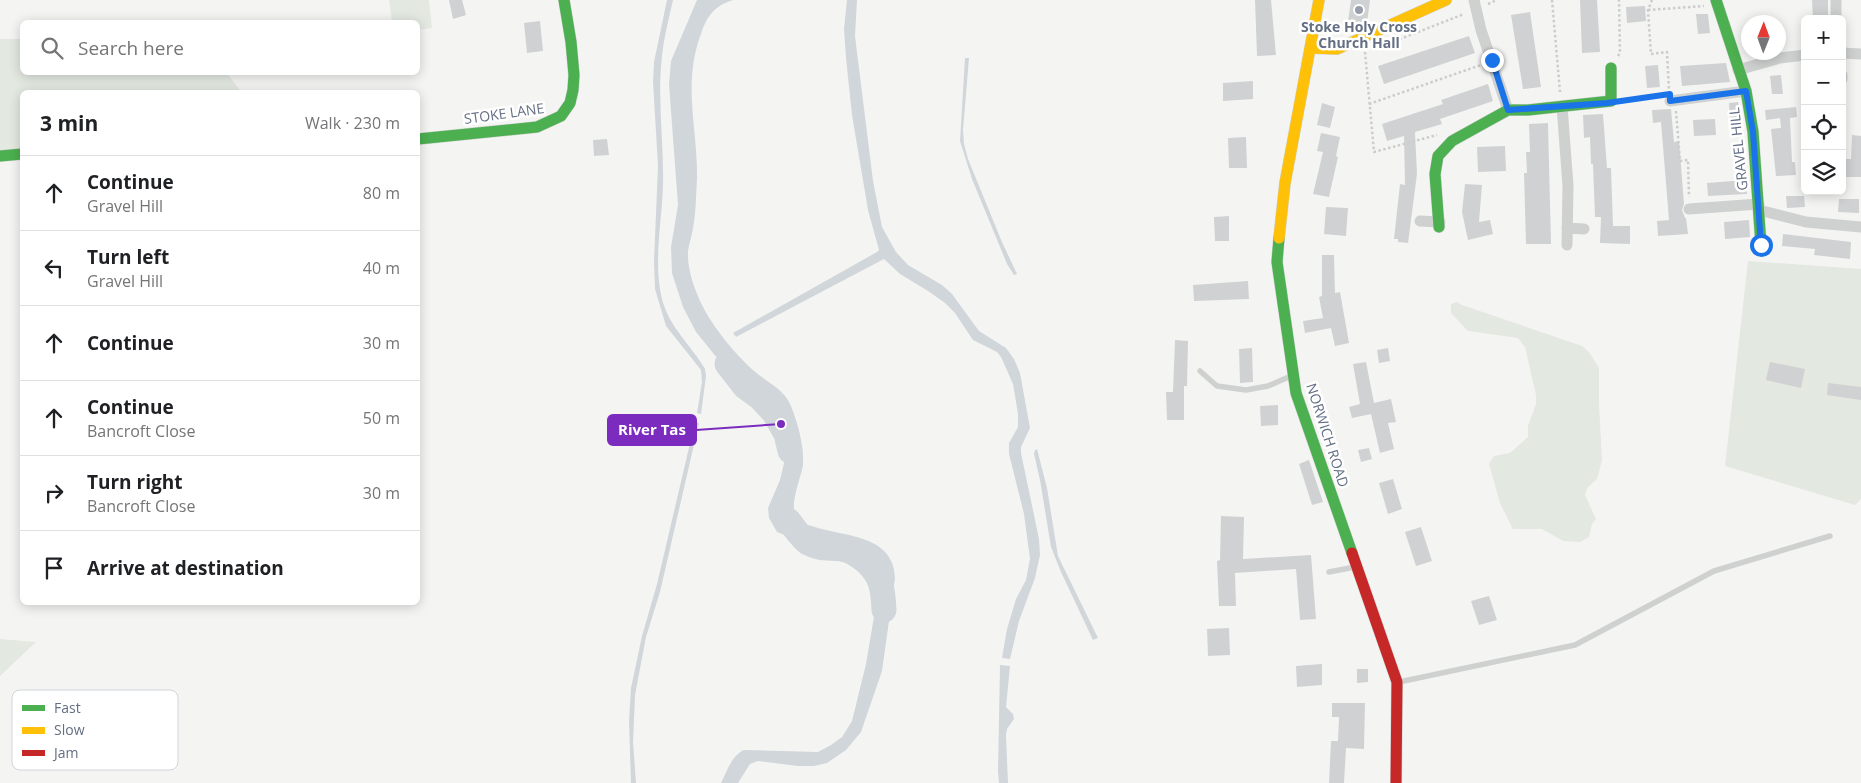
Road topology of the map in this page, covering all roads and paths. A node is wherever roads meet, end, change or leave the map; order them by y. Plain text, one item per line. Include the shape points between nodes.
1 (564, 0) edge
2 (1319, 0) edge
3 (1446, 0) edge
4 (1498, 0) edge
5 (1552, 0) edge
6 (1619, 0) edge
7 (1652, 0) edge
8 (1836, 0) edge
9 (1716, 2) edge
10 (1475, 4) edge
11 (1648, 10) junction
12 (1836, 15) edge
13 (1390, 43) dead end
14 (1311, 48) junction
15 (1373, 50) dead end
16 (1846, 54) edge
17 (1861, 54) edge
18 (1801, 55) edge
19 (1492, 60) junction
20 (1611, 68) joint
21 (1738, 70) junction
22 (1746, 91) junction
23 (1672, 98) junction
24 (1611, 101) junction
25 (1369, 104) junction
26 (1562, 106) junction
27 (1508, 110) junction
28 (420, 139) edge
29 (1452, 141) junction
30 (20, 154) edge
31 (0, 156) edge
32 (1759, 207) junction
33 (1689, 210) joint
34 (1420, 221) dead end
35 (1861, 227) edge
36 (1567, 228) junction
37 (1584, 229) dead end
38 (1567, 245) dead end
39 (1761, 245) dead end
40 (1200, 371) dead end
41 (1294, 376) junction
42 (1830, 536) dead end
43 (1357, 567) junction
44 (1329, 572) dead end
45 (1397, 682) junction
46 (1396, 783) edge

1 - 28 street, STOKE LANE via 575,78 572,102 564,115 537,126
2 - 14 street, NORWICH ROAD
3 - 14 street via 1337,49
4 - 10 path
5 - 26 path
6 - 20 path via 1620,53
7 - 11 path
8 - 12 street
9 - 11 path
9 - 21 street, GRAVEL HILL
10 - 13 path
10 - 19 street
11 - 23 path via 1651,54 1667,52
14 - 41 street, NORWICH ROAD via 1285,183 1277,262
15 - 25 path via 1364,53
16 - 17 street
18 - 21 street
19 - 25 path
19 - 27 street
20 - 24 street
21 - 22 street, GRAVEL HILL
22 - 23 street, GRAVEL HILL
22 - 32 street, GRAVEL HILL
23 - 24 path
23 - 33 path via 1680,161 1688,160
24 - 26 street
25 - 29 path via 1374,152 1447,133
26 - 27 street
26 - 36 street via 1568,176
27 - 29 street
29 - 34 street via 1438,156 1439,224
30 - 31 street
32 - 33 street, GRAVEL HILL
32 - 35 street via 1806,222
32 - 39 street, GRAVEL HILL
36 - 37 street
36 - 38 street
40 - 41 lane via 1217,386 1246,390
41 - 43 street, NORWICH ROAD via 1296,393
42 - 45 lane via 1714,571 1575,644
43 - 44 lane
43 - 45 street, NORWICH ROAD
45 - 46 street, NORWICH ROAD

